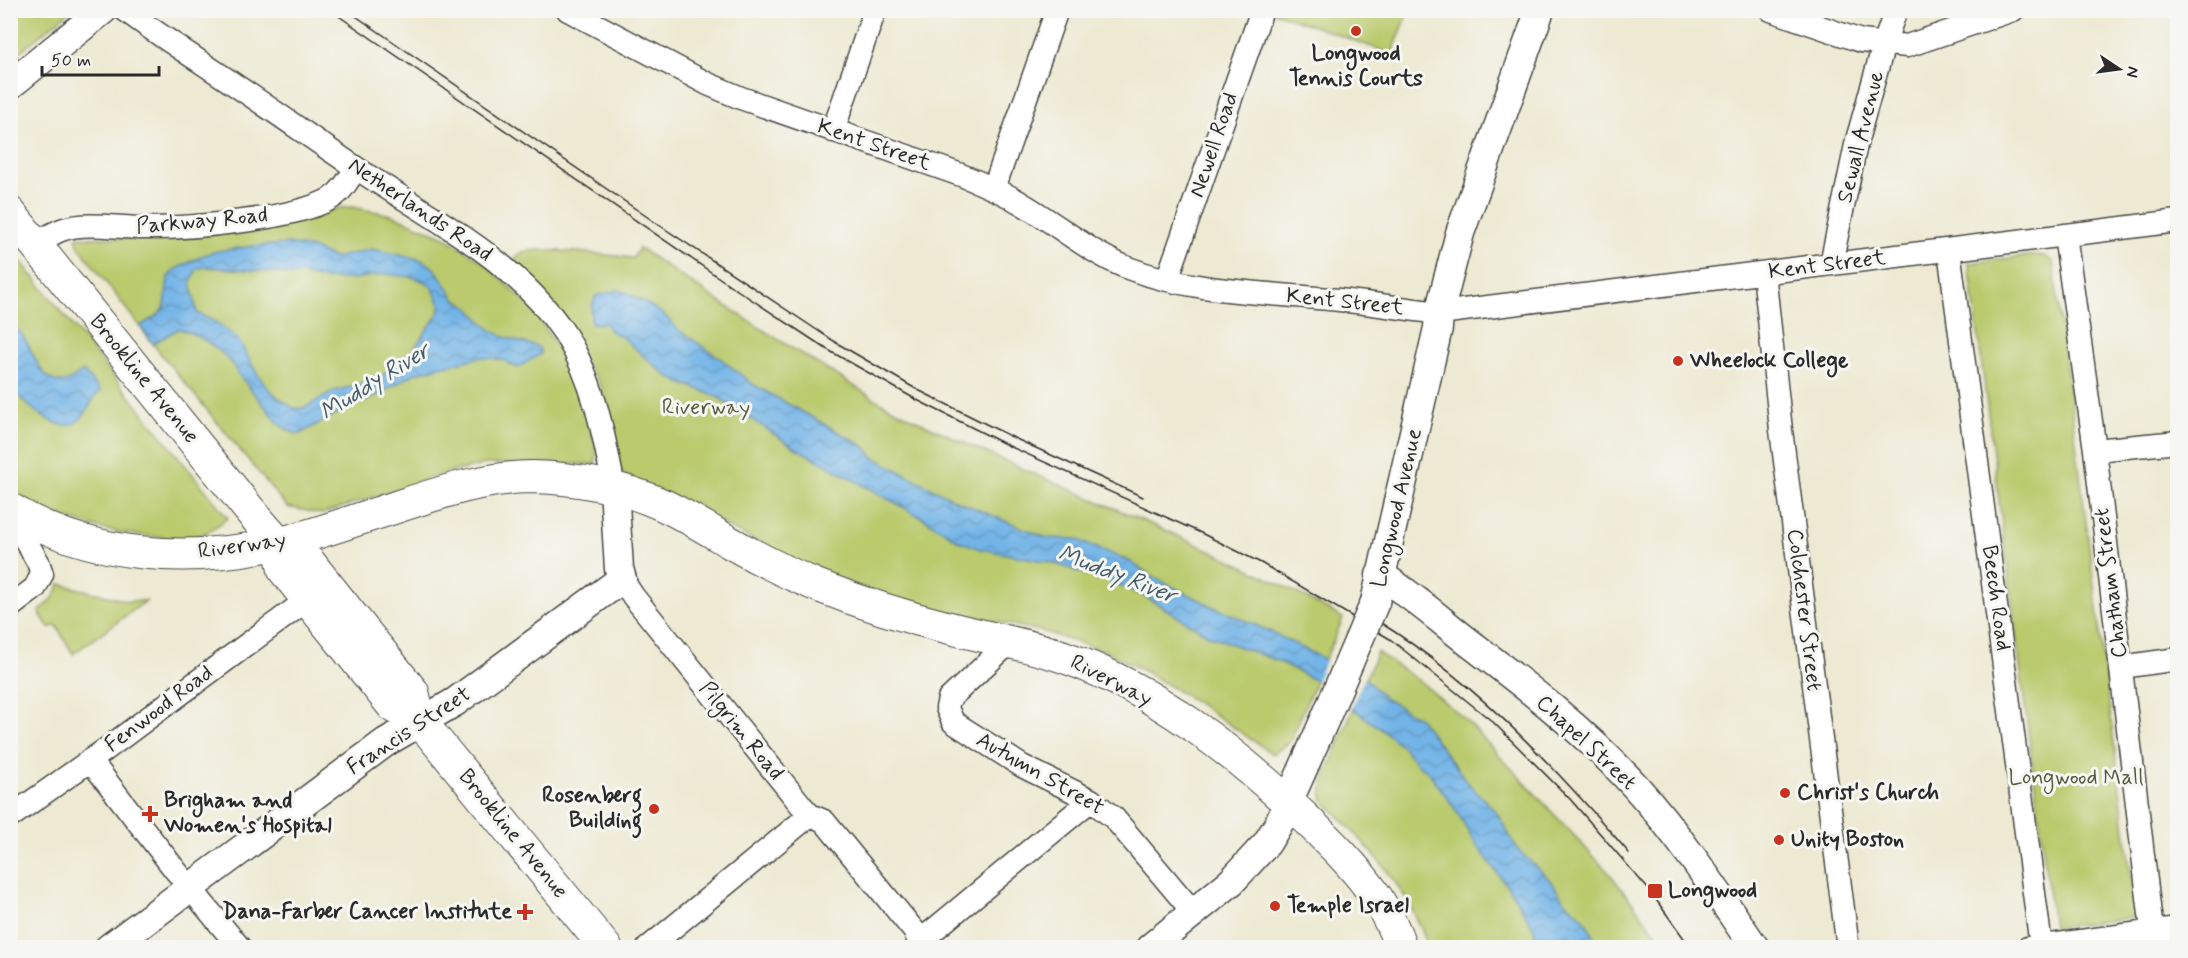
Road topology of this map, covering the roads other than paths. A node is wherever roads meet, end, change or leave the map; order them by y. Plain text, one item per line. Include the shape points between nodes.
1 (103, 10) edge
2 (125, 10) edge
3 (568, 10) edge
4 (875, 10) edge
5 (1057, 10) edge
6 (1262, 10) edge
7 (1540, 10) edge
8 (1771, 10) edge
9 (1896, 10) edge
10 (2013, 10) edge
11 (1884, 44) junction
12 (10, 85) edge
13 (833, 131) junction
14 (356, 168) junction
15 (994, 188) junction
16 (10, 213) edge
17 (2178, 221) edge
18 (2065, 235) junction
19 (35, 244) junction
20 (1949, 250) junction
21 (1831, 264) junction
22 (1764, 273) junction
23 (1167, 280) junction
24 (1439, 313) junction
25 (2178, 442) edge
26 (2095, 450) junction
27 (614, 489) junction
28 (10, 511) edge
29 (279, 543) junction
30 (622, 579) junction
31 (1378, 589) junction
32 (307, 600) junction
33 (10, 607) edge
34 (1010, 642) junction
35 (2178, 659) edge
36 (2121, 667) junction
37 (420, 720) junction
38 (90, 760) junction
39 (1091, 800) junction
40 (1287, 802) junction
41 (810, 815) junction
42 (10, 817) edge
43 (191, 887) junction
44 (1194, 912) junction
45 (2178, 928) edge
46 (2152, 932) junction
47 (920, 945) edge
48 (1156, 946) edge
49 (2034, 947) edge
50 (109, 948) edge
51 (240, 948) edge
52 (606, 948) edge
53 (648, 948) edge
54 (1401, 948) edge
55 (1755, 948) edge
56 (1848, 948) edge

1 - 12 main road
2 - 14 street, Netherlands Road
3 - 13 street, Kent Street via 708,84
4 - 13 street
5 - 15 street
6 - 23 street, Newell Road
7 - 24 main road, Longwood Avenue via 1460,232
8 - 11 street via 1861,41
9 - 11 street, Sewall Avenue
10 - 11 street via 1907,46
11 - 21 street, Sewall Avenue via 1857,140
13 - 15 street, Kent Street
14 - 19 street, Parkway Road via 338,193 305,209 203,225 67,228
14 - 27 street, Netherlands Road via 505,267 551,315 576,353 593,395
15 - 23 street, Kent Street via 1111,260
16 - 19 highway, Brookline Avenue
17 - 18 street, Kent Street
18 - 20 street, Kent Street
18 - 26 street, Chatham Street
19 - 29 highway, Brookline Avenue
20 - 21 street, Kent Street
20 - 49 street, Beech Road
21 - 22 street, Kent Street
22 - 24 street, Kent Street
22 - 56 street, Colchester Street
23 - 24 street, Kent Street
24 - 31 main road, Longwood Avenue
25 - 26 street
26 - 36 street, Chatham Street
27 - 29 highway, Riverway via 550,478 502,479 447,491
27 - 30 main road, Pilgrim Road
27 - 34 highway, Riverway via 665,506 755,557 823,588 897,613
28 - 29 highway, Riverway via 87,543 151,554 200,553
28 - 33 street via 42,574 35,588
29 - 32 highway, Brookline Avenue via 284,570
29 - 37 highway, Brookline Avenue via 310,563 398,673 413,692
30 - 37 main road, Francis Street via 456,702
30 - 41 street, Pilgrim Road
31 - 40 main road, Longwood Avenue, bridge
31 - 55 main road, Chapel Street via 1407,592 1567,720 1635,786 1670,828
32 - 37 highway, Brookline Avenue via 393,706
32 - 38 street, Fenwood Road
34 - 39 street, Autumn Street via 950,699 947,708 953,722 1022,766
34 - 40 highway, Riverway via 1062,656 1130,687 1228,752
35 - 36 street
36 - 46 street, Chatham Street
37 - 43 main road, Francis Street
37 - 52 highway, Brookline Avenue
38 - 42 street, Fenwood Road
38 - 43 street
39 - 44 street, Autumn Street via 1114,818
39 - 47 street
40 - 44 main road, Longwood Avenue via 1278,825 1260,851 1231,882
40 - 54 highway, Riverway via 1370,888
41 - 47 street, Pilgrim Road via 824,821 915,932
41 - 53 street
43 - 50 main road, Francis Street
43 - 51 street
44 - 48 main road, Longwood Avenue
45 - 46 street
46 - 49 street

